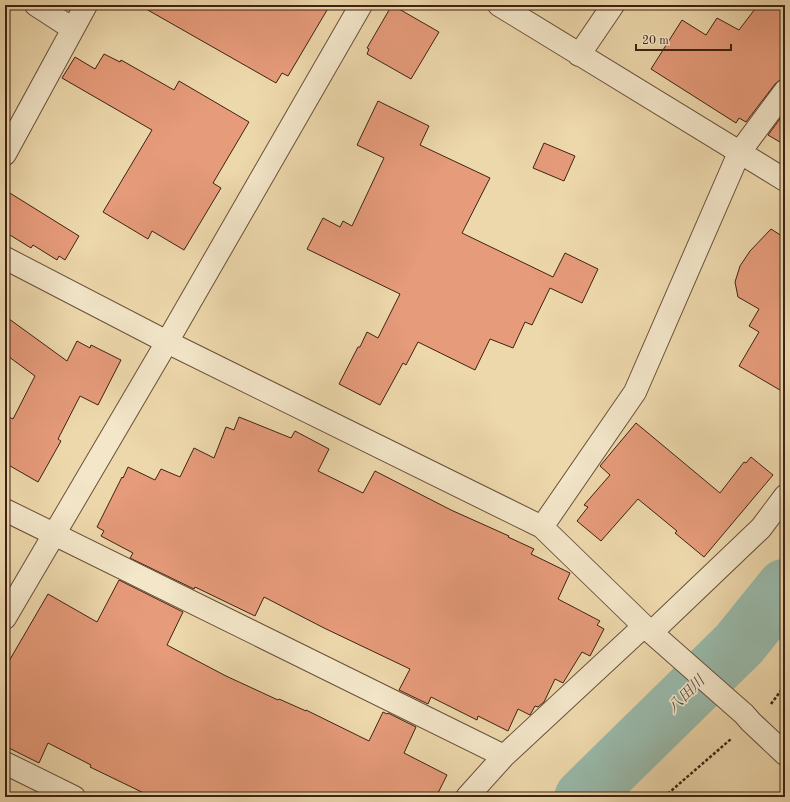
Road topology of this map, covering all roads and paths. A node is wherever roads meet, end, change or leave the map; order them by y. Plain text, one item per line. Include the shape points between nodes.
1 (36, 5) edge
2 (86, 5) edge
3 (361, 5) edge
4 (499, 5) edge
5 (613, 5) edge
6 (73, 29) junction
7 (579, 55) junction
8 (785, 91) edge
9 (739, 153) junction
10 (5, 154) edge
11 (785, 180) edge
12 (5, 258) edge
13 (167, 342) junction
14 (785, 496) edge
15 (5, 510) edge
16 (542, 527) junction
17 (54, 534) junction
18 (5, 618) edge
19 (653, 633) junction
20 (785, 685) edge
21 (769, 706) dead end
22 (747, 718) junction
23 (781, 742) edge
24 (504, 756) junction
25 (5, 763) edge
26 (74, 797) edge
27 (467, 797) edge
28 (664, 797) edge

1 - 6 street
2 - 6 street
3 - 13 street
4 - 7 street
5 - 7 street
6 - 10 street
7 - 9 street
8 - 9 street
9 - 11 street
9 - 16 street via 635,392
12 - 13 street
13 - 16 street
13 - 17 street
14 - 19 street via 761,528
15 - 17 street
16 - 19 street
17 - 18 street
17 - 24 street
19 - 22 street
19 - 24 street
20 - 21 path
22 - 23 street
22 - 28 path
24 - 27 street
25 - 26 street

